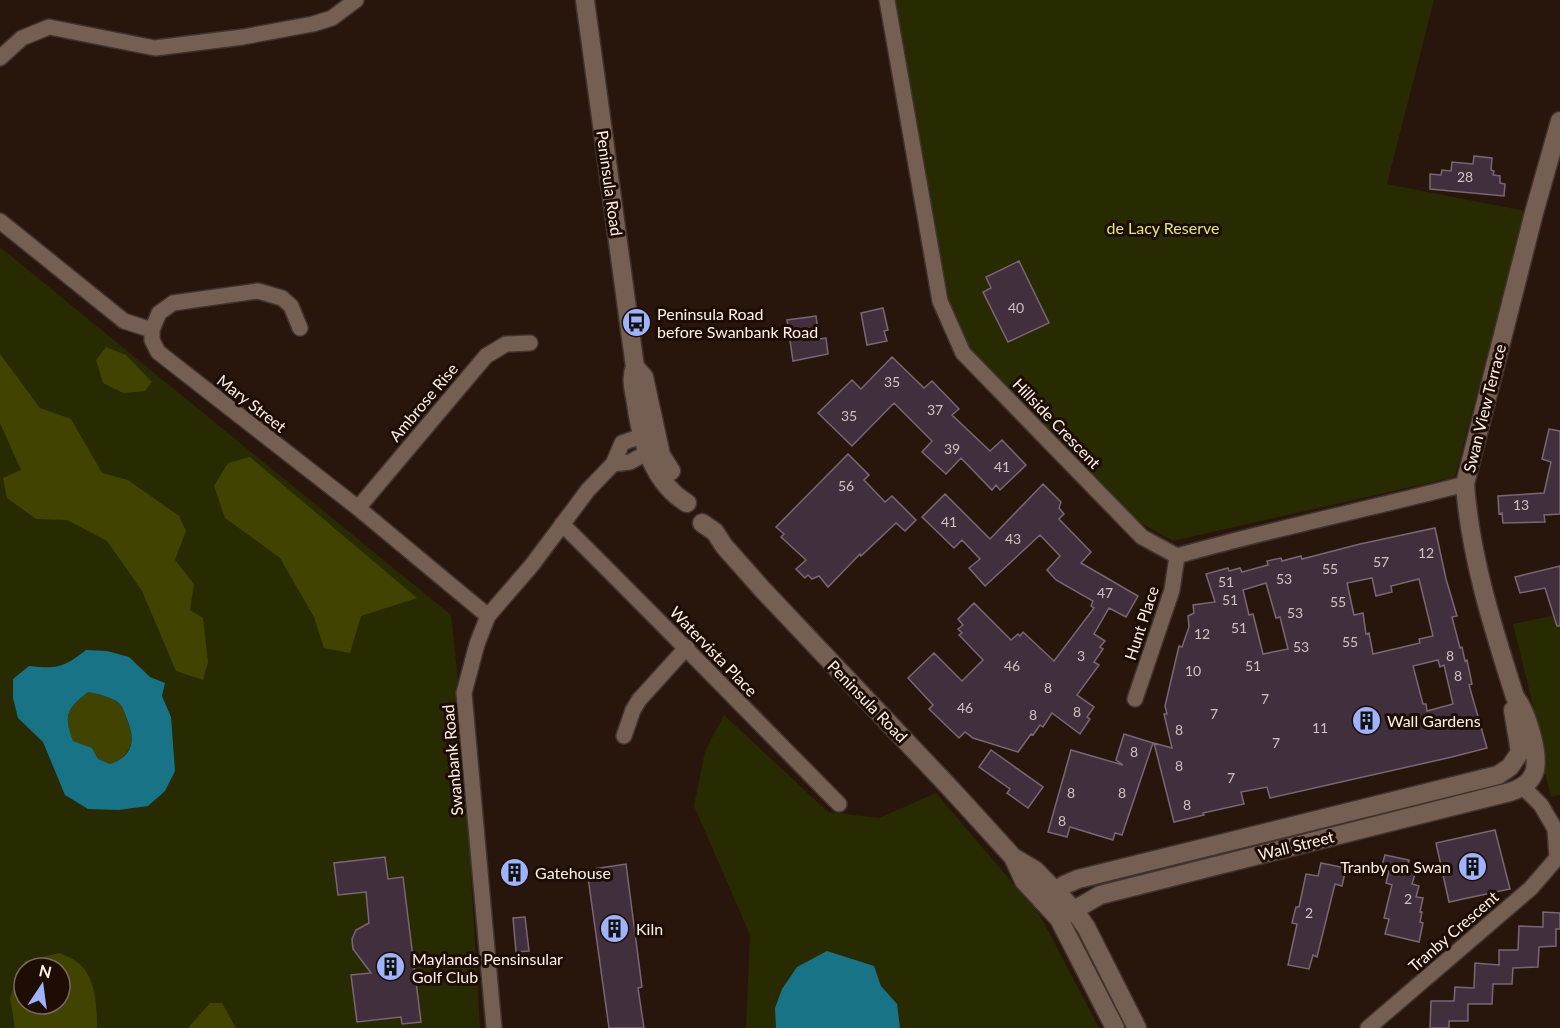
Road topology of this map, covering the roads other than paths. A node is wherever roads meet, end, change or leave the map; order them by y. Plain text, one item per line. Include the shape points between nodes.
1 (356, 0) edge
2 (585, 0) edge
3 (887, 0) edge
4 (0, 58) edge
5 (1560, 121) edge
6 (0, 221) edge
7 (300, 328) dead end
8 (152, 330) junction
9 (531, 343) dead end
10 (651, 441) junction
11 (1465, 484) junction
12 (358, 508) junction
13 (562, 524) junction
14 (1176, 556) junction
15 (488, 616) junction
16 (687, 647) junction
17 (1515, 697) junction
18 (1135, 699) dead end
19 (624, 736) dead end
20 (1516, 760) joint
21 (1528, 781) junction
22 (1426, 793) junction
23 (838, 804) dead end
24 (1433, 811) junction
25 (1273, 831) junction
26 (1279, 850) junction
27 (1169, 857) junction
28 (1558, 859) edge
29 (1174, 876) junction
30 (1049, 896) junction
31 (1066, 914) junction
32 (494, 1028) edge
33 (1115, 1028) edge
34 (1137, 1028) edge
35 (1368, 1028) edge

1 - 4 street via 332,18 313,24 155,48 49,27 22,38
2 - 10 street, Peninsula Road via 635,367 644,377
3 - 14 street, Hillside Crescent via 940,301 963,353 1142,537
5 - 11 street, Swan View Terrace
6 - 8 street via 123,321
7 - 8 street via 291,306 282,298 258,291 173,303 159,313
8 - 12 street, Mary Street via 152,340 159,352
9 - 12 street, Ambrose Rise via 506,344 486,356
10 - 13 street, Swanbank Road via 630,462 613,464
10 - 30 street, Peninsula Road via 702,523 715,532 763,590 1013,856 1024,881
11 - 14 street
11 - 17 street, Swan View Terrace via 1467,520
12 - 15 street, Mary Street
13 - 15 street, Swanbank Road
13 - 16 street, Watervista Place
14 - 18 street, Hunt Place via 1172,591
15 - 32 street, Swanbank Road via 464,693
16 - 19 street via 639,700
16 - 23 street, Watervista Place
17 - 20 street, Swan View Terrace via 1512,708 1520,752
17 - 21 street, Swan View Terrace via 1522,705 1532,737 1536,763
20 - 22 street, Wall Street via 1498,775
21 - 24 street, Wall Street via 1510,792
21 - 28 street via 1555,829
22 - 24 street
22 - 25 street, Wall Street
24 - 26 street, Wall Street
25 - 26 street
25 - 27 street, Wall Street
26 - 29 street, Wall Street
27 - 29 street
27 - 30 street, Wall Street via 1078,879
28 - 35 street, Tranby Crescent via 1531,888
29 - 31 street, Wall Street via 1100,895
30 - 31 street, Peninsula Road
31 - 33 street, Peninsula Road
31 - 34 street, Peninsula Road via 1086,927

